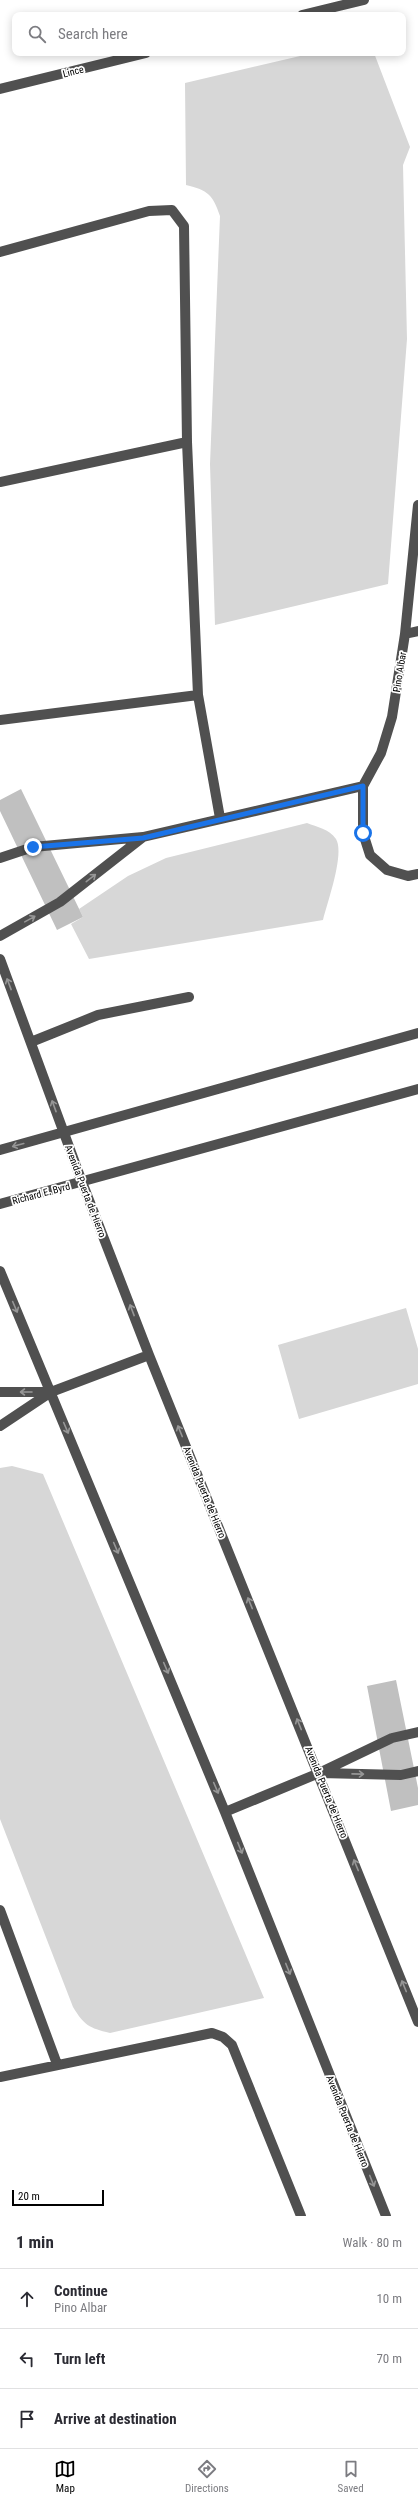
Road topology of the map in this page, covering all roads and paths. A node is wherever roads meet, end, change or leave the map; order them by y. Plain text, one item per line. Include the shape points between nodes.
1 (364, 0) edge
2 (314, 12) edge
3 (133, 56) edge
4 (0, 88) edge
5 (0, 252) edge
6 (187, 442) junction
7 (0, 482) edge
8 (418, 505) edge
9 (418, 631) edge
10 (405, 634) junction
11 (198, 695) junction
12 (0, 720) edge
13 (363, 786) junction
14 (220, 818) junction
15 (143, 838) junction
16 (0, 858) edge
17 (418, 874) edge
18 (0, 936) edge
19 (0, 959) edge
20 (189, 997) dead end
21 (418, 1033) edge
22 (31, 1042) junction
23 (418, 1089) edge
24 (64, 1133) junction
25 (0, 1150) edge
26 (82, 1182) junction
27 (0, 1204) edge
28 (0, 1271) edge
29 (149, 1355) junction
30 (0, 1392) edge
31 (52, 1392) junction
32 (0, 1426) edge
33 (418, 1732) edge
34 (418, 1771) edge
35 (319, 1773) junction
36 (225, 1812) junction
37 (0, 1910) edge
38 (418, 2022) edge
39 (57, 2064) junction
40 (0, 2077) edge
41 (301, 2216) edge
42 (386, 2216) edge

1 - 2 street
3 - 4 street, Lince
5 - 6 street via 149,211 172,210 184,226
6 - 7 street
6 - 11 street
8 - 10 street, Pino Albar
9 - 10 street
10 - 13 street, Pino Albar via 392,717 381,753
11 - 12 street
11 - 14 street
13 - 14 street
13 - 17 street, Pino Albar via 363,833 370,855 387,870 408,876
14 - 15 street
15 - 16 street via 33,847
18 -> 15 street via 60,902
22 -> 19 street, Avenida Puerta de Hierro
20 - 22 street via 98,1015
21 - 24 street
24 -> 22 street, Avenida Puerta de Hierro
23 - 26 street, Richard E. Byrd
24 -> 25 street
24 - 26 street, Avenida Puerta de Hierro
26 - 27 street, Richard E. Byrd
29 -> 26 street, Avenida Puerta de Hierro
28 -> 31 street, Avenida Puerta de Hierro
29 - 31 street
35 -> 29 street, Avenida Puerta de Hierro
31 -> 30 street
31 - 32 street
31 -> 36 street, Avenida Puerta de Hierro
33 - 35 street via 392,1738
35 -> 34 street via 401,1775
35 - 36 street
38 -> 35 street, Avenida Puerta de Hierro
36 -> 42 street, Avenida Puerta de Hierro
37 - 39 street
39 - 40 street
39 - 41 street via 212,2033 223,2037 232,2045

